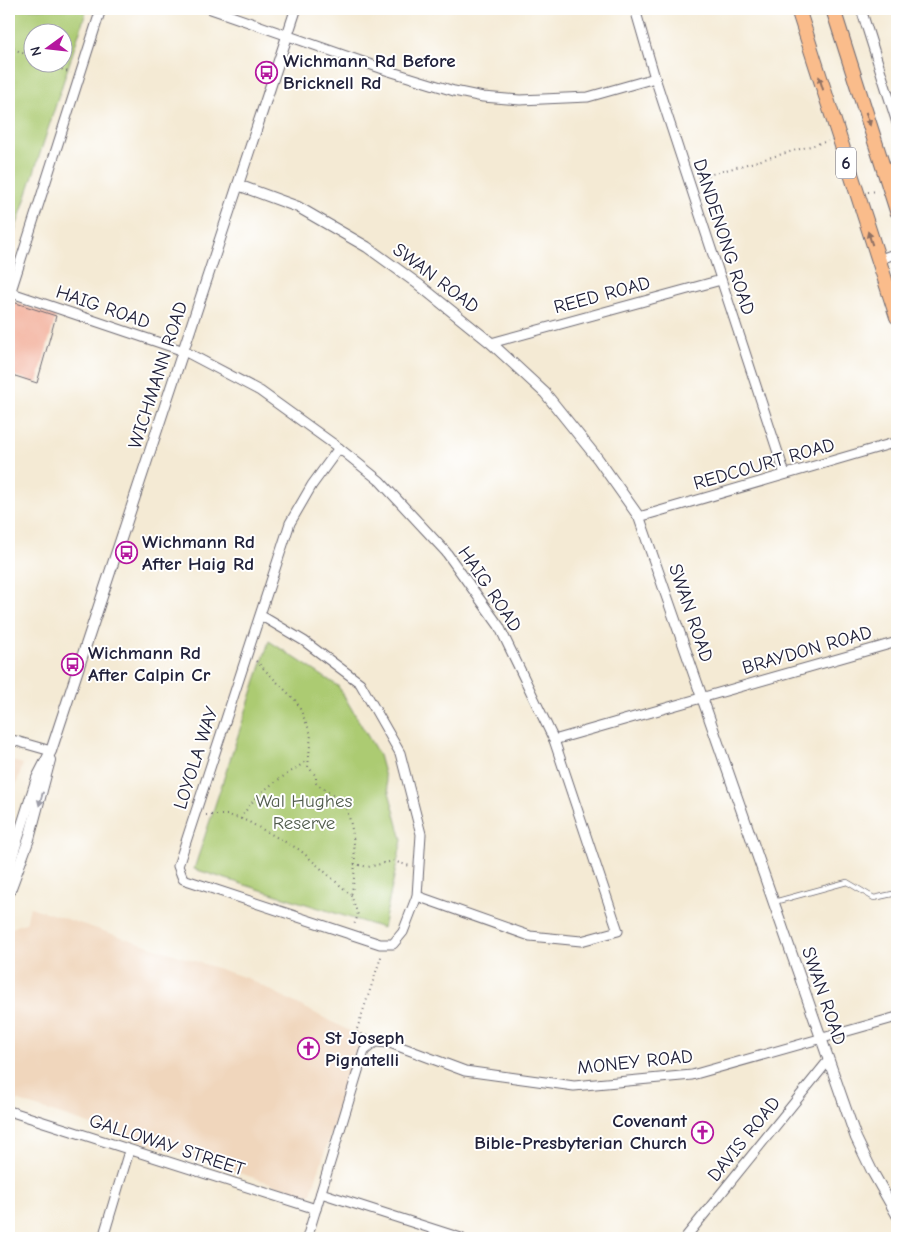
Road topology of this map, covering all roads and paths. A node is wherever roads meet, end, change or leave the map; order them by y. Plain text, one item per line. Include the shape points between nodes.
1 (101, 9) edge
2 (211, 9) edge
3 (296, 9) edge
4 (635, 9) edge
5 (798, 9) edge
6 (832, 9) edge
7 (861, 9) edge
8 (287, 36) junction
9 (9, 46) edge
10 (22, 53) edge
11 (69, 72) edge
12 (79, 76) junction
13 (655, 78) junction
14 (897, 123) edge
15 (829, 141) dead end
16 (688, 181) junction
17 (238, 186) junction
18 (890, 189) junction
19 (856, 194) junction
20 (897, 211) edge
21 (897, 253) edge
22 (878, 260) junction
23 (721, 280) junction
24 (9, 294) edge
25 (897, 317) edge
26 (491, 342) junction
27 (184, 352) junction
28 (897, 442) edge
29 (339, 448) junction
30 (785, 474) junction
31 (639, 517) junction
32 (260, 615) junction
33 (897, 642) edge
34 (246, 656) junction
35 (702, 697) junction
36 (9, 739) edge
37 (554, 740) junction
38 (51, 751) junction
39 (307, 761) junction
40 (194, 816) junction
41 (241, 819) junction
42 (354, 864) junction
43 (9, 866) edge
44 (419, 869) junction
45 (9, 894) edge
46 (897, 894) edge
47 (351, 895) junction
48 (417, 896) junction
49 (773, 902) junction
50 (351, 934) junction
51 (388, 944) junction
52 (897, 1017) edge
53 (820, 1038) junction
54 (375, 1042) junction
55 (828, 1061) junction
56 (9, 1111) edge
57 (129, 1151) junction
58 (321, 1193) junction
59 (316, 1209) junction
60 (897, 1215) edge
61 (103, 1238) edge
62 (307, 1238) edge
63 (461, 1238) edge
64 (685, 1238) edge

1 - 12 street
2 - 8 street
3 - 8 street, WICHMANN ROAD
4 - 13 street, DANDENONG ROAD
19 -> 5 highway, 6
6 -> 18 highway, 6
7 - 14 street
8 - 13 street via 454,91 503,99 588,97
8 - 17 street, WICHMANN ROAD
9 - 10 path
11 - 12 path
12 - 24 street
13 - 16 street, DANDENONG ROAD
15 - 16 path
16 - 23 street, DANDENONG ROAD
17 - 26 street, SWAN ROAD via 298,207 367,247
17 - 27 street, WICHMANN ROAD
18 - 19 path
18 - 20 highway, 6
22 -> 19 highway, 6
21 - 22 street
22 - 25 highway, 6
23 - 26 street, REED ROAD
23 - 30 street, DANDENONG ROAD
24 - 27 street, HAIG ROAD
26 - 31 street, SWAN ROAD via 545,393
27 - 29 street, HAIG ROAD via 260,391
27 - 38 street, WICHMANN ROAD
28 - 30 street, REDCOURT ROAD
29 - 32 street, LOYOLA WAY via 290,523
29 - 37 street, HAIG ROAD via 380,481 446,552 499,626
30 - 31 street, REDCOURT ROAD
31 - 35 street, SWAN ROAD
32 - 34 street, LOYOLA WAY
32 - 44 street via 304,641 360,683 400,753 421,834
33 - 35 street, BRAYDON ROAD
34 - 39 path via 266,670 296,702 311,734
34 - 40 street, LOYOLA WAY
35 - 37 street, BRAYDON ROAD
35 - 49 street, SWAN ROAD
36 - 38 street
37 - 48 street, HAIG ROAD via 618,931 581,941 530,936
38 - 43 street, WICHMANN ROAD via 37,778
38 -> 45 street, WICHMANN ROAD via 32,831
39 - 41 path via 259,793
39 - 42 path via 316,782 346,808
40 - 41 path via 229,815
40 - 50 street, LOYOLA WAY via 178,866 183,880
41 - 47 path via 300,850
42 - 44 path via 368,867 393,861
42 - 47 path via 356,878
44 - 48 street
46 - 49 lane via 874,898 846,882
47 - 50 path via 358,915
48 - 51 street via 403,932
49 - 53 street, SWAN ROAD
50 - 51 street, LOYOLA WAY
51 - 54 path via 356,1032
52 - 53 street, MONEY ROAD
53 - 54 street, MONEY ROAD via 692,1075 574,1086 465,1071 390,1042
53 - 55 street, SWAN ROAD
54 - 58 street via 364,1051
55 - 60 street, SWAN ROAD via 856,1138
55 - 64 street, DAVIS ROAD
56 - 57 street, GALLOWAY STREET
57 - 59 street, GALLOWAY STREET
57 - 61 street
58 - 59 street
58 - 63 street
59 - 62 street

